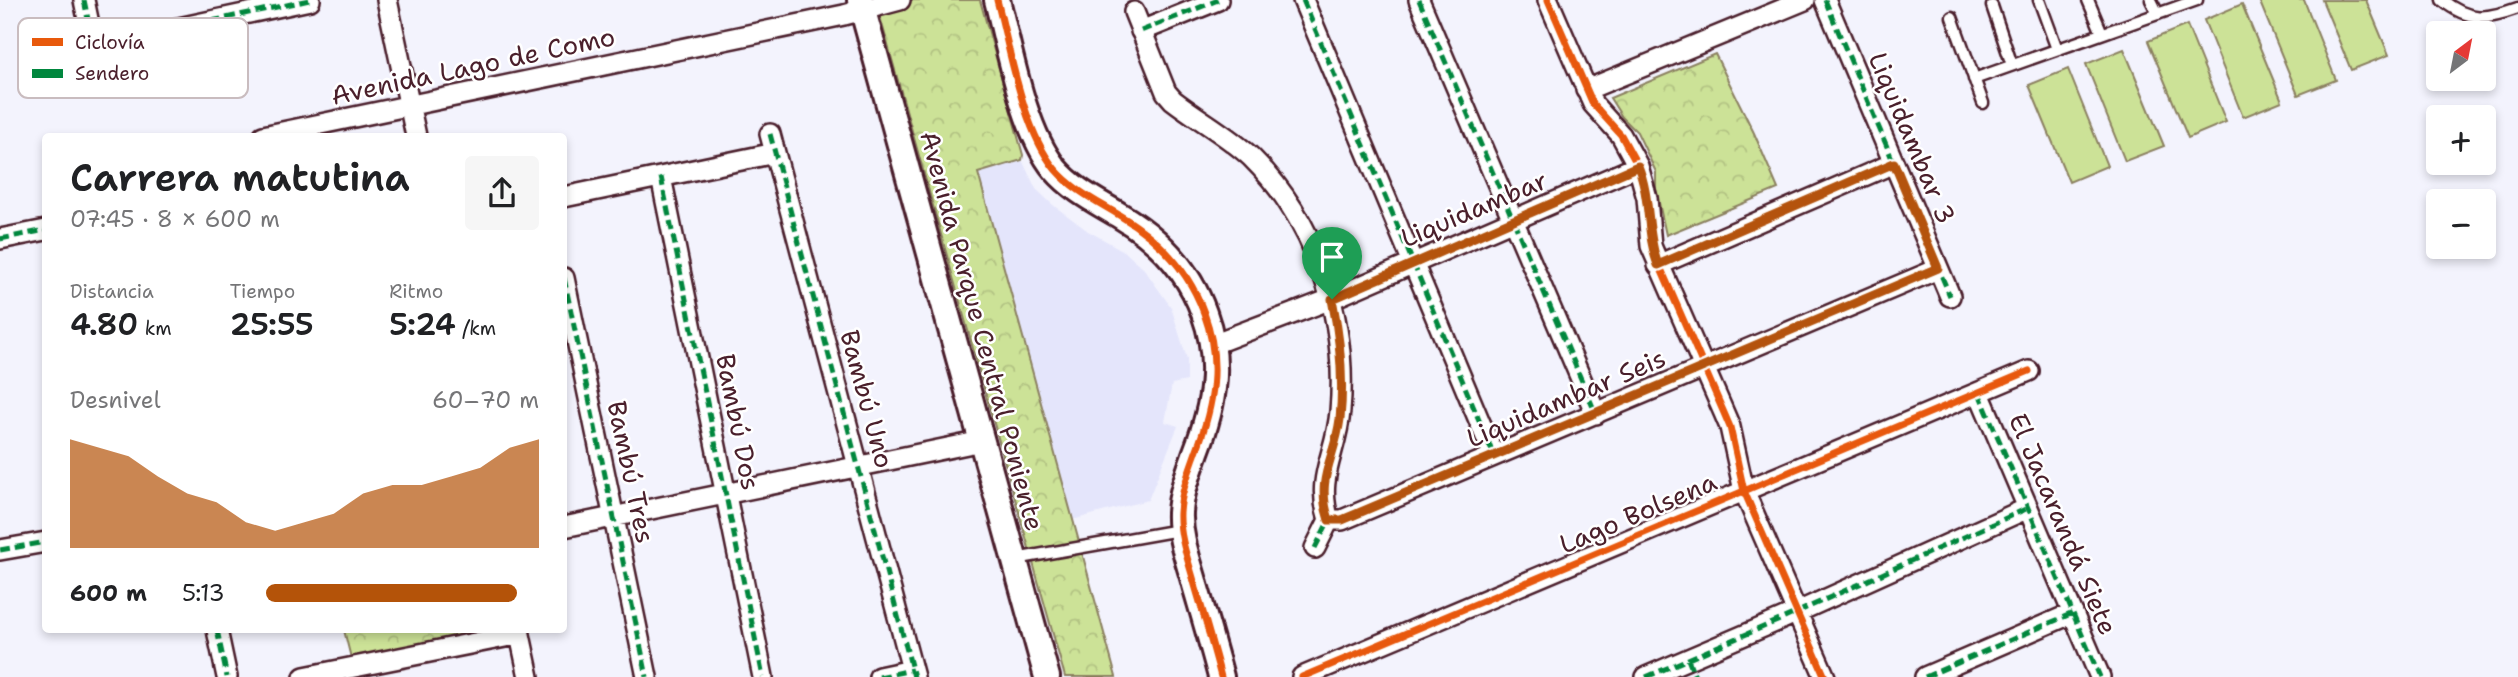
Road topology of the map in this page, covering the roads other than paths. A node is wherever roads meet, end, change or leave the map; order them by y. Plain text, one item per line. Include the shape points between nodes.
1 (84, 0) edge
2 (310, 0) edge
3 (387, 0) edge
4 (900, 0) edge
5 (997, 0) edge
6 (1218, 0) edge
7 (1303, 0) edge
8 (1419, 0) edge
9 (1548, 0) edge
10 (1805, 0) edge
11 (1825, 0) edge
12 (2039, 0) edge
13 (2088, 0) edge
14 (2151, 0) edge
15 (2197, 0) edge
16 (2442, 0) edge
17 (861, 5) edge
18 (1992, 6) dead end
19 (2518, 8) edge
20 (1134, 12) dead end
21 (2158, 14) junction
22 (1952, 17) dead end
23 (88, 18) edge
24 (225, 18) edge
25 (1141, 31) junction
26 (2102, 33) junction
27 (2057, 49) junction
28 (2012, 65) junction
29 (1974, 79) junction
30 (1586, 90) junction
31 (1983, 103) dead end
32 (410, 107) junction
33 (277, 133) edge
34 (415, 133) edge
35 (1894, 163) junction
36 (1638, 166) junction
37 (662, 177) junction
38 (567, 196) edge
39 (1512, 222) junction
40 (42, 231) edge
41 (0, 239) edge
42 (1415, 262) junction
43 (1658, 265) junction
44 (1938, 268) junction
45 (567, 293) edge
46 (1950, 296) dead end
47 (1332, 299) junction
48 (1213, 344) junction
49 (1704, 368) junction
50 (2029, 371) dead end
51 (1979, 393) junction
52 (1596, 414) junction
53 (982, 441) junction
54 (1494, 456) junction
55 (858, 467) junction
56 (1744, 491) junction
57 (726, 494) junction
58 (2028, 508) junction
59 (613, 517) junction
60 (1329, 520) junction
61 (567, 526) edge
62 (1181, 529) junction
63 (42, 543) edge
64 (1315, 548) dead end
65 (0, 550) edge
66 (1014, 559) junction
67 (1797, 611) junction
68 (2073, 613) junction
69 (218, 633) edge
70 (515, 633) edge
71 (520, 633) edge
72 (1692, 668) edge
73 (913, 674) edge
74 (226, 677) edge
75 (304, 677) edge
76 (529, 677) edge
77 (647, 677) edge
78 (763, 677) edge
79 (879, 677) edge
80 (1047, 677) edge
81 (1221, 677) edge
82 (1302, 677) edge
83 (1646, 677) edge
84 (1825, 677) edge
85 (1925, 677) edge
86 (2100, 677) edge

1 - 23 street
2 - 24 street
3 - 32 street
4 - 17 street, Avenida Lago de Como
5 - 48 street via 1028,117 1042,150 1076,189 1133,223 1167,252 1197,297
6 - 25 street
7 - 42 street
8 - 39 street
9 - 30 street
10 - 30 street
11 - 35 street, Liquidambar 3
12 - 27 lane
13 - 26 lane
14 - 21 lane
15 - 21 lane
16 - 19 lane via 2479,18
17 - 32 street, Avenida Lago de Como
17 - 53 street, Avenida Parque Central Poniente
18 - 28 lane
20 - 25 street
21 - 26 lane
22 - 29 lane
25 - 47 street via 1166,92 1241,149 1283,195 1309,239
26 - 27 lane
27 - 28 lane
28 - 29 lane
29 - 31 lane
30 - 36 street via 1629,146
32 - 33 street, Avenida Lago de Como
32 - 34 street
35 - 43 street
35 - 44 street, Liquidambar 3
36 - 39 street, Liquidambar
36 - 43 street
37 - 38 street
37 - 55 street, Bambú Uno via 772,144
37 - 57 street, Bambú Dos
39 - 42 street, Liquidambar
39 - 52 street
40 - 41 street
42 - 47 street, Liquidambar
42 - 54 street
43 - 49 street
44 - 46 street, Liquidambar 3
44 - 49 street, Liquidambar Seis
45 - 59 street, Bambú Tres
47 - 48 street, Liquidambar
47 - 60 street via 1342,386 1338,432 1323,488
48 - 62 street via 1214,393 1182,498
49 - 52 street, Liquidambar Seis
49 - 56 street via 1730,427
50 - 51 street, Lago Bolsena
51 - 56 street, Lago Bolsena
51 - 58 street, El Jacarandá Siete
52 - 54 street, Liquidambar Seis
53 - 55 street
53 - 66 street, Avenida Parque Central Poniente
54 - 60 street, Liquidambar Seis via 1342,520
55 - 57 street
55 - 73 street, Bambú Uno
56 - 67 street
56 - 82 street, Lago Bolsena
57 - 59 street
57 - 78 street, Bambú Dos
58 - 67 street
58 - 68 street, El Jacarandá Siete
59 - 61 street
59 - 77 street, Bambú Tres
60 - 64 street
62 - 66 lane
62 - 81 street
63 - 65 street
66 - 80 street, Avenida Parque Central Poniente
67 - 72 street
67 - 84 street
68 - 85 street
68 - 86 street, El Jacarandá Siete
69 - 74 street
70 - 75 street
71 - 76 street
72 - 83 street
73 - 79 street

